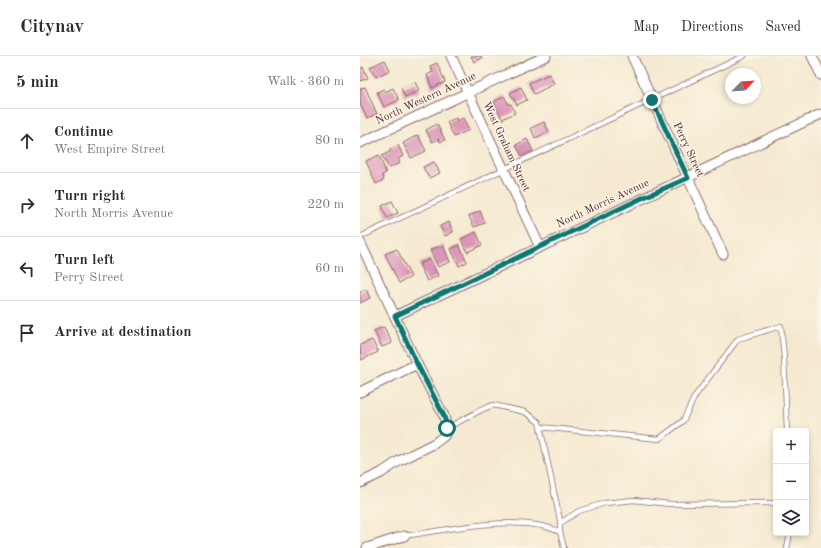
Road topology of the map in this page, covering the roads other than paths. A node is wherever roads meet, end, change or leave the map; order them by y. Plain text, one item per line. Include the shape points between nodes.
1 (451, 56) edge
2 (546, 56) edge
3 (632, 56) edge
4 (744, 56) edge
5 (812, 56) edge
6 (821, 75) edge
7 (468, 93) junction
8 (652, 100) junction
9 (821, 114) edge
10 (360, 143) edge
11 (503, 170) junction
12 (688, 178) junction
13 (360, 238) edge
14 (360, 242) edge
15 (540, 247) junction
16 (723, 254) dead end
17 (395, 316) junction
18 (417, 364) junction
19 (360, 392) edge
20 (540, 427) junction
21 (447, 428) junction
22 (787, 428) edge
23 (360, 483) edge
24 (773, 503) edge
25 (560, 523) junction
26 (560, 532) junction
27 (404, 536) joint
28 (789, 536) edge
29 (367, 548) edge
30 (564, 548) edge
31 (787, 548) edge

1 - 7 street, West Graham Street
2 - 7 street, North Western Avenue
3 - 8 street, Perry Street
4 - 8 lane
5 - 6 street
7 - 10 street, North Western Avenue
7 - 11 street, West Graham Street
8 - 11 lane
8 - 12 street, Perry Street
9 - 12 street, North Morris Avenue
11 - 13 lane
11 - 15 street, West Graham Street
12 - 15 street, North Morris Avenue
12 - 16 street, Perry Street
14 - 17 street
15 - 17 street, North Morris Avenue
17 - 18 street
18 - 19 street
18 - 21 street via 444,416
20 - 21 lane via 539,422 525,412 493,406
20 - 22 lane via 659,439 683,421 695,396 738,339 781,326
20 - 25 lane
21 - 23 street via 442,438
24 - 25 lane via 670,504 634,500 605,503 579,511
25 - 26 lane
26 - 27 lane via 543,526 514,523
26 - 30 lane
27 - 29 street
28 - 31 lane

